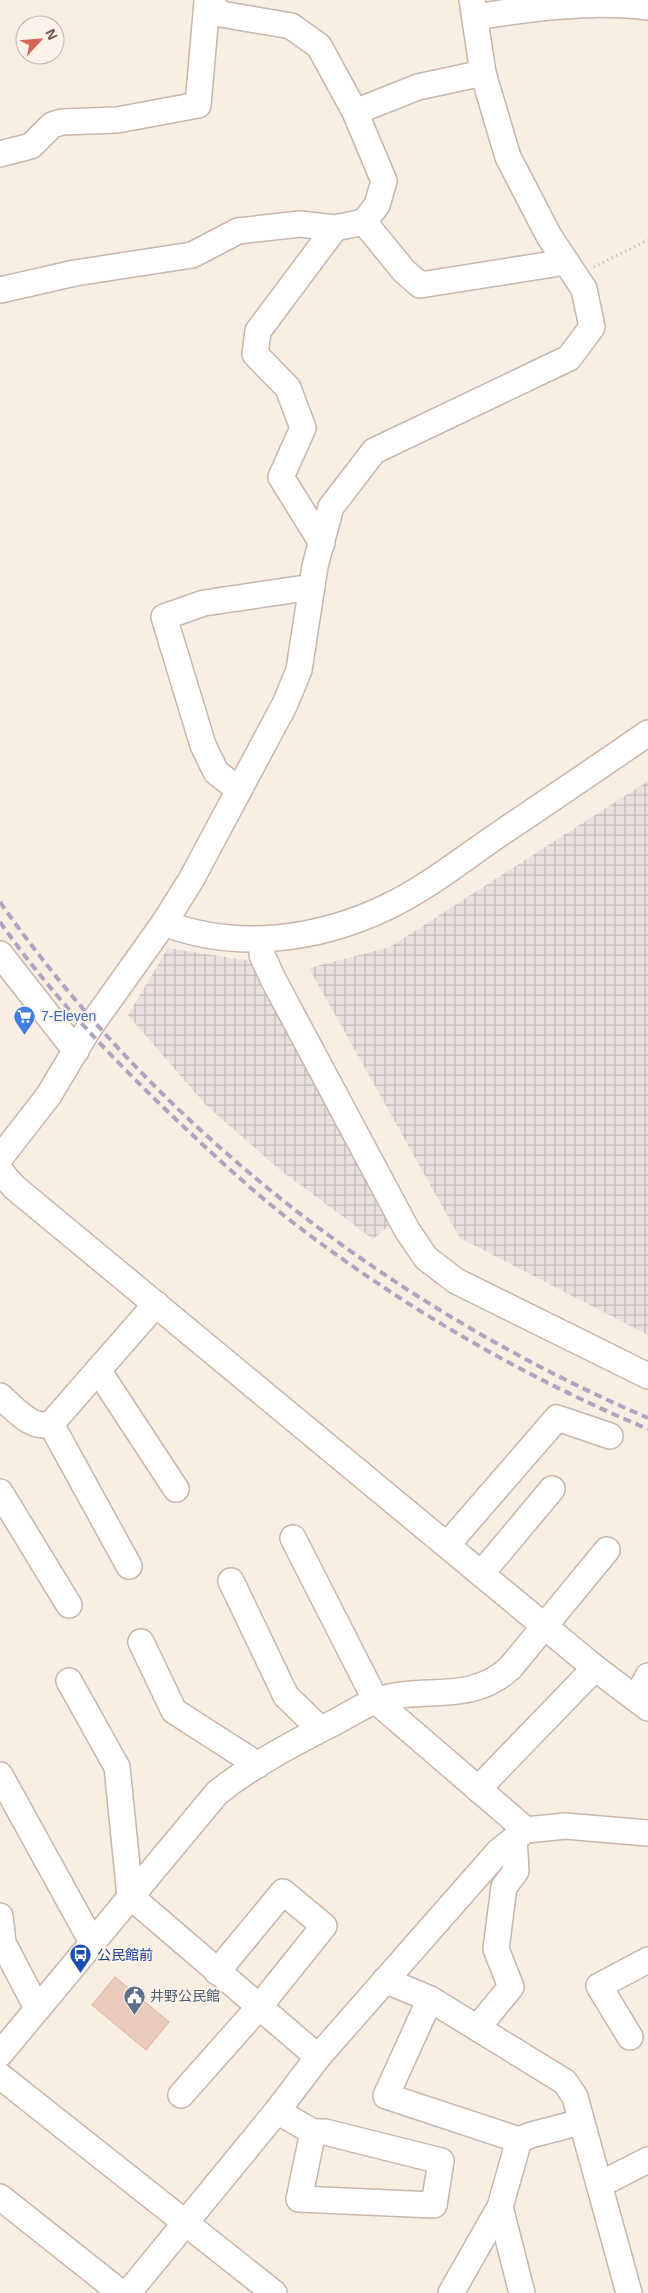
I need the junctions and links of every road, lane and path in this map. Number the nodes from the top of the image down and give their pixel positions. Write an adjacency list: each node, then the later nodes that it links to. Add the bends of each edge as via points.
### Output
1 (207, 1): 5 (street, via 221,14 291,26 319,46); 6 (street, via 198,105 117,120 62,122 52,125 31,146)
2 (648, 7): 3 (street, via 632,2 588,0)
3 (474, 8): 4 (street)
4 (483, 73): 5 (street, via 418,86); 10 (street, via 508,157 549,236)
5 (355, 112): 7 (street, via 384,181 376,205)
6 (0, 154)
7 (364, 222): 8 (street); 10 (street, via 404,271 420,285 497,272)
8 (335, 228): 11 (street, via 300,224 238,232 192,255 75,273); 12 (street, via 258,331 255,354 288,388 303,428 281,477)
9 (648, 240): 10 (path)
10 (571, 269): 12 (street, via 584,289 592,327 569,358 374,451 331,507)
11 (0, 290)
12 (322, 543): 13 (street)
13 (312, 587): 15 (street, via 299,670 285,704); 15 (street, via 204,603 164,618 202,745 216,772)
14 (648, 733): 17 (street, via 388,907 302,935)
15 (239, 790): 16 (street)
16 (164, 923): 17 (street, via 188,933 220,939); 19 (street)
17 (262, 940): 24 (street, via 262,955 273,979 407,1230 426,1258 456,1281)
18 (0, 954): 19 (street)
19 (76, 1051): 20 (street, via 49,1095)
20 (0, 1158)
21 (0, 1171): 22 (street, via 14,1187)
22 (156, 1304): 23 (street); 32 (street)
23 (98, 1370): 26 (street); 28 (street)
24 (648, 1376)
25 (0, 1396): 26 (street, via 34,1424)
26 (50, 1424): 34 (street)
27 (610, 1436): 32 (street, via 557,1418)
28 (176, 1489)
29 (552, 1490): 35 (street)
30 (0, 1492): 37 (street)
31 (293, 1538): 43 (street)
32 (447, 1545): 35 (street)
33 (607, 1550): 38 (street)
34 (129, 1566)
35 (481, 1574): 38 (street)
36 (230, 1581): 44 (street, via 286,1696)
37 (69, 1605)
38 (544, 1626): 40 (street); 43 (street, via 498,1680 463,1691 401,1694)
39 (141, 1642): 45 (street, via 174,1711)
40 (595, 1668): 42 (street); 47 (street)
41 (69, 1681): 50 (street, via 118,1767)
42 (644, 1694)
43 (376, 1701): 44 (street); 47 (street)
44 (320, 1729): 45 (street)
45 (258, 1765): 50 (street, via 217,1793)
46 (0, 1775): 52 (street)
47 (478, 1788): 49 (street)
48 (648, 1833): 49 (street, via 565,1826)
49 (520, 1834): 55 (street, via 499,1851); 59 (street, via 516,1871 504,1887 496,1949 511,1987)
50 (130, 1896): 52 (street); 54 (street)
51 (0, 1916): 57 (street, via 4,1943)
52 (92, 1942): 57 (street)
53 (648, 1960): 60 (street, via 599,1986)
54 (217, 1972): 58 (street); 58 (street, via 283,1892 324,1926)
55 (385, 1980): 56 (street); 62 (street)
56 (430, 1999): 59 (street); 68 (street, via 386,2096)
57 (37, 2008): 61 (street)
58 (259, 2008): 62 (street); 64 (street)
59 (478, 2027): 66 (street, via 565,2082 575,2097)
60 (630, 2037)
61 (0, 2054)
62 (318, 2057): 65 (street)
63 (0, 2076): 73 (street)
64 (181, 2095)
65 (277, 2111): 67 (street); 73 (street)
66 (581, 2122): 68 (street); 70 (street)
67 (313, 2132): 67 (street, via 325,2132 441,2161 434,2205 299,2199)
68 (519, 2140): 72 (street)
69 (648, 2160): 70 (street)
70 (599, 2185): 79 (street)
71 (0, 2197): 74 (street)
72 (500, 2207): 77 (street); 78 (street)
73 (186, 2222): 75 (street); 76 (street)
74 (121, 2293)
75 (128, 2293)
76 (274, 2293)
77 (451, 2293)
78 (522, 2293)
79 (629, 2293)

